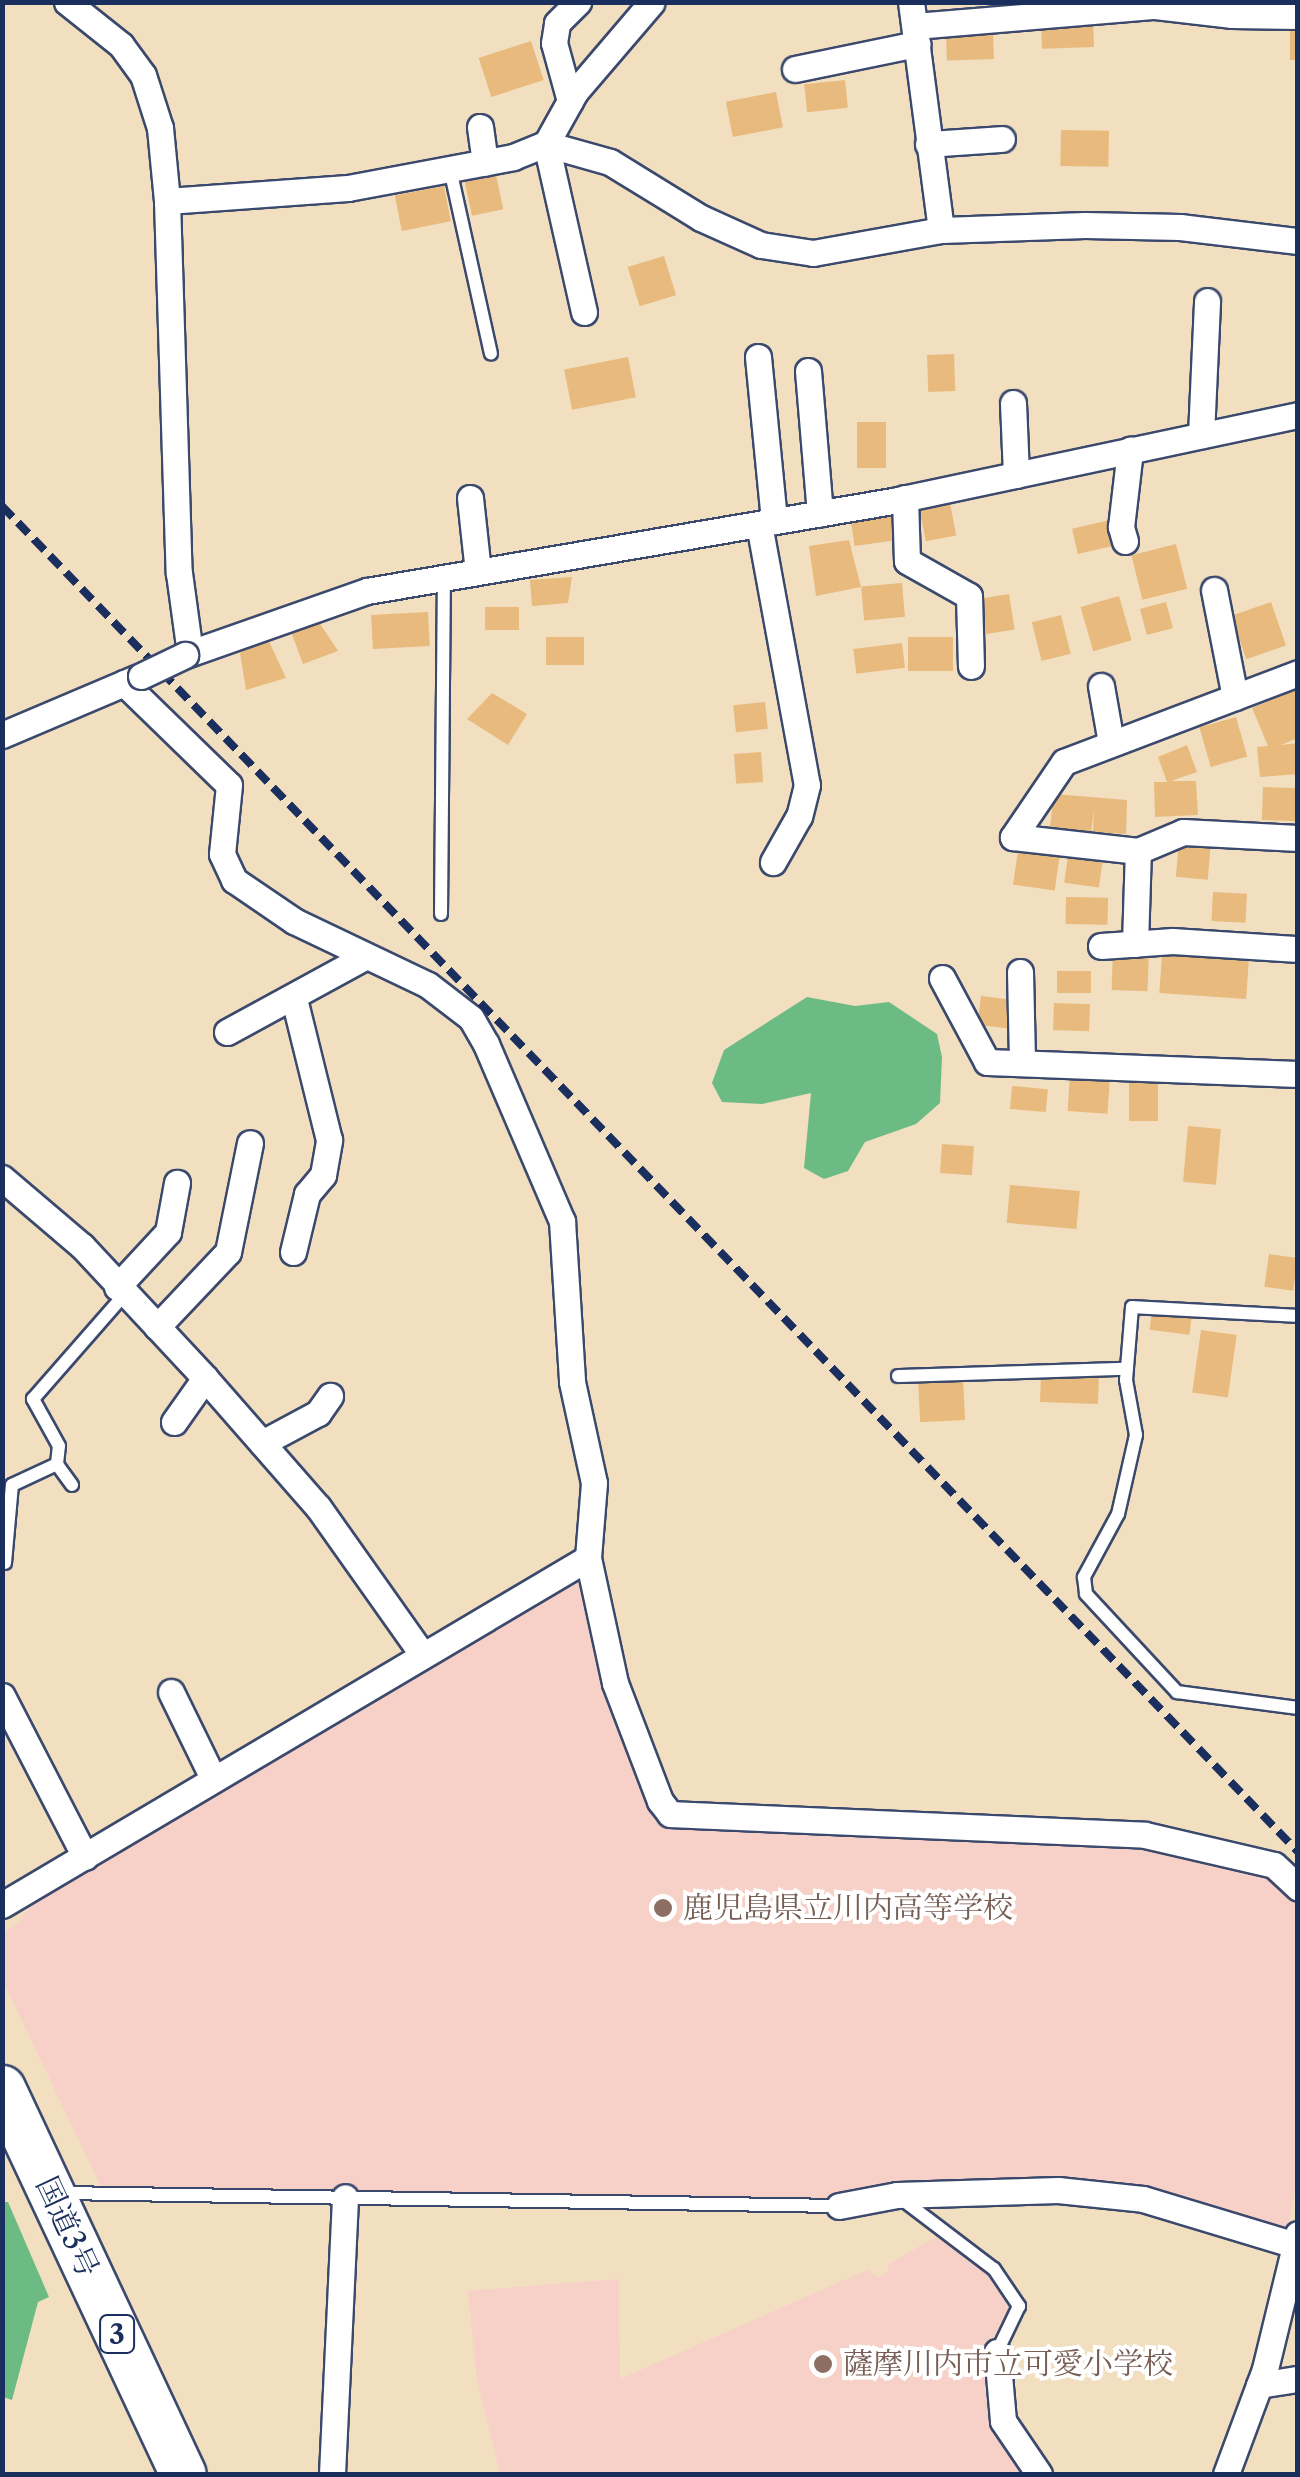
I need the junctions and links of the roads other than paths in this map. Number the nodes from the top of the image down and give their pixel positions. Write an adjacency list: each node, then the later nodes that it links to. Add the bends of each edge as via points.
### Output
1 (68, 2): 14 (street, via 122,45 143,75 160,128)
2 (578, 2): 7 (street, via 557,23 554,44)
3 (641, 8): 7 (street)
4 (1298, 16): 5 (street, via 1155,6)
5 (914, 24): 6 (street); 11 (street)
6 (795, 69)
7 (570, 101): 10 (street)
8 (480, 127): 12 (street)
9 (1002, 139): 11 (street)
10 (546, 144): 12 (street); 15 (street, via 610,162 701,218 761,245 813,253); 18 (street)
11 (928, 144): 15 (street)
12 (486, 163): 13 (street)
13 (450, 169): 14 (street, via 348,188); 19 (lane)
14 (168, 201): 37 (street, via 179,572)
15 (941, 230): 16 (street, via 1180,228)
16 (1298, 241)
17 (1208, 301): 24 (street)
18 (584, 312)
19 (491, 354)
20 (758, 357): 30 (street)
21 (808, 372): 29 (street)
22 (1013, 403): 26 (street)
23 (1298, 415): 24 (street)
24 (1201, 435): 25 (street)
25 (1130, 450): 26 (street); 31 (street)
26 (1016, 474): 28 (street)
27 (470, 498): 32 (street)
28 (906, 498): 29 (street); 35 (street, via 906,561)
29 (820, 513): 30 (street)
30 (766, 522): 32 (street); 47 (street, via 807,786)
31 (1125, 542)
32 (478, 572): 33 (street)
33 (444, 578): 37 (street, via 367,591); 48 (lane)
34 (987, 587): 35 (street)
35 (959, 590): 38 (street, via 969,596)
36 (1214, 590): 42 (street)
37 (188, 654): 40 (street, bridge)
38 (971, 666)
39 (1298, 673): 42 (street)
40 (133, 679): 43 (street); 52 (street, via 229,785 222,854 234,880 294,922)
41 (1101, 686): 44 (street)
42 (1235, 697): 44 (street)
43 (2, 735)
44 (1111, 744): 46 (street, via 1064,762 1013,837)
45 (1298, 838): 46 (street, via 1183,832)
46 (1138, 851): 49 (street)
47 (773, 862)
48 (442, 914)
49 (1135, 944): 50 (street); 51 (street)
50 (1100, 946)
51 (1298, 949)
52 (364, 958): 55 (street); 74 (street, via 428,985 471,1018 554,1194 562,1221 572,1382 594,1483)
53 (1020, 972): 57 (street)
54 (942, 978): 57 (street, via 987,1062)
55 (294, 999): 56 (street); 62 (street, via 329,1140)
56 (226, 1032)
57 (1022, 1061): 58 (street)
58 (1298, 1074)
59 (250, 1143): 65 (street, via 228,1252)
60 (2, 1178): 63 (street, via 82,1246)
61 (177, 1183): 63 (street, via 168,1232)
62 (293, 1252)
63 (120, 1291): 65 (street); 72 (lane, via 34,1399 60,1446)
64 (1298, 1316): 66 (lane, via 1132,1307)
65 (157, 1328): 68 (street)
66 (1127, 1370): 67 (lane); 79 (lane, via 1136,1435 1118,1514 1084,1577 1086,1594 1177,1692)
67 (898, 1376)
68 (206, 1378): 70 (street); 71 (street)
69 (330, 1396): 71 (street, via 318,1413)
70 (174, 1422)
71 (262, 1442): 76 (street, via 318,1506)
72 (56, 1464): 73 (lane); 75 (lane, via 12,1484)
73 (72, 1484)
74 (588, 1558): 76 (street); 82 (street, via 616,1683 670,1814 1144,1835 1274,1866)
75 (4, 1563)
76 (422, 1654): 80 (street)
77 (170, 1692): 80 (street)
78 (2, 1696): 81 (street)
79 (1298, 1708)
80 (213, 1778): 81 (street)
81 (85, 1857): 83 (street)
82 (1298, 1887)
83 (2, 1904)
84 (2, 2088): 85 (highway, 国道3号 / 3)
85 (52, 2193): 87 (lane); 93 (highway, 国道3号 / 3)
86 (897, 2195): 88 (street); 89 (street, via 1058,2190 1143,2199); 90 (lane, via 994,2269 1018,2306)
87 (344, 2197): 88 (lane); 94 (street)
88 (839, 2206)
89 (1296, 2239): 92 (street)
90 (998, 2352): 95 (street, via 1003,2422)
91 (1298, 2379): 92 (street)
92 (1259, 2385): 96 (street)
93 (183, 2474)
94 (332, 2474)
95 (1040, 2474)
96 (1226, 2474)

